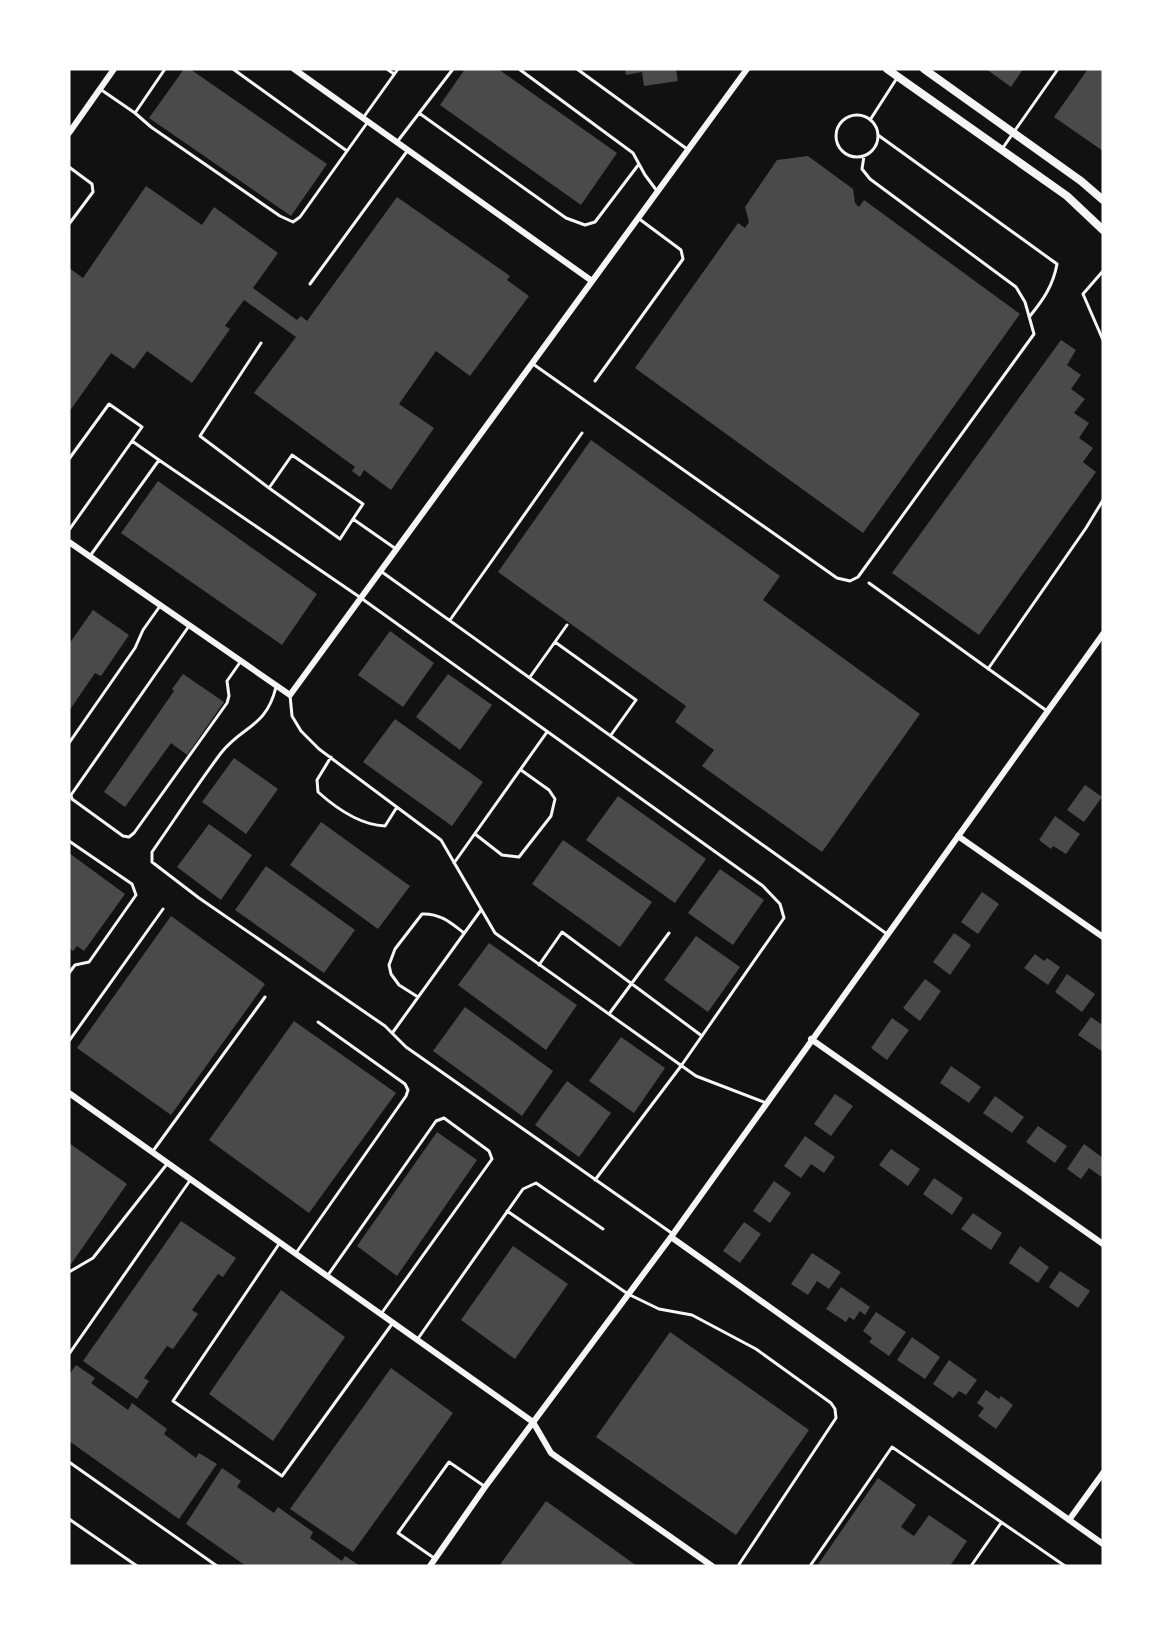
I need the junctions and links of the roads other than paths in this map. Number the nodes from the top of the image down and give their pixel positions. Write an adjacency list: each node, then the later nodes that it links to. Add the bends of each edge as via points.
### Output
1 (114, 69): 16 (street)
2 (165, 69): 17 (lane)
3 (233, 69): 28 (lane)
4 (294, 69): 19 (street)
5 (387, 69): 14 (lane)
6 (398, 69): 14 (lane)
7 (453, 69): 18 (lane)
8 (519, 69): 30 (lane, via 633,153)
9 (577, 69): 26 (lane)
10 (747, 69): 26 (street)
11 (887, 69): 15 (street)
12 (924, 69): 22 (street)
13 (1058, 69): 22 (lane)
14 (394, 74): 19 (lane)
15 (898, 76): 20 (lane); 27 (street)
16 (100, 89): 17 (lane); 21 (street)
17 (135, 112): 28 (lane, via 293,222)
18 (419, 113): 24 (lane); 30 (lane, via 566,218 585,225 595,222)
19 (365, 120): 24 (street); 28 (lane)
20 (870, 120): 23 (lane); 29 (lane, via 857,115 849,117 836,133 843,152)
21 (69, 133)
22 (1013, 133): 27 (lane); 33 (street)
23 (878, 135): 29 (lane, via 874,148); 40 (lane, via 1057,264 1046,296)
24 (397, 142): 25 (street)
25 (408, 150): 38 (street); 39 (lane)
26 (687, 150): 32 (street)
27 (1001, 150): 36 (street, via 1067,196)
28 (347, 151)
29 (864, 156): 40 (lane, via 862,169 870,179 1016,287)
30 (639, 164): 32 (lane)
31 (69, 167): 35 (lane, via 92,184 93,192)
32 (657, 191): 34 (street)
33 (1103, 200)
34 (638, 218): 38 (street); 44 (lane, via 681,250 683,259)
35 (69, 224)
36 (1103, 230)
37 (1103, 271): 41 (lane, via 1083,294)
38 (592, 281): 43 (street)
39 (310, 284)
40 (1029, 317): 43 (lane, via 1034,334 904,516 858,577 850,581 837,578)
41 (1103, 340)
42 (261, 343): 49 (lane, via 200,436)
43 (532, 363): 54 (street)
44 (595, 381)
45 (582, 433): 60 (lane)
46 (132, 441): 47 (lane, via 142,427 109,404); 48 (lane); 52 (lane)
47 (69, 459)
48 (159, 460): 55 (lane); 58 (lane)
49 (269, 488): 51 (lane, via 340,539); 51 (lane, via 292,455 363,504)
50 (1103, 500): 66 (lane)
51 (353, 519): 54 (lane)
52 (69, 530)
53 (69, 542): 55 (street)
54 (396, 549): 56 (street)
55 (90, 556): 59 (street)
56 (380, 571): 58 (street); 60 (lane)
57 (869, 583): 66 (lane)
58 (361, 598): 69 (street); 71 (lane)
59 (160, 606): 62 (street); 73 (lane)
60 (450, 620): 67 (lane)
61 (567, 625): 64 (lane)
62 (189, 626): 65 (street); 65 (lane, via 71,795 72,800 123,836 134,833 227,704 227,681)
63 (1103, 634): 70 (street)
64 (555, 642): 67 (lane); 72 (lane, via 636,699)
65 (241, 662): 68 (street)
66 (987, 669): 70 (lane)
67 (530, 677): 72 (lane)
68 (276, 685): 69 (street); 96 (lane, via 265,715 223,751 152,852 152,862)
69 (290, 695): 74 (lane, via 292,716 301,731)
70 (1047, 711): 78 (street)
71 (548, 732): 75 (lane); 97 (lane, via 763,886 780,904 784,918)
72 (611, 735): 85 (lane)
73 (69, 743)
74 (331, 757): 76 (lane); 76 (lane, via 317,780 318,792 331,804 369,825 385,826)
75 (521, 770): 77 (lane); 77 (lane, via 555,799 551,816 519,857 502,855)
76 (397, 807): 80 (lane, via 441,840)
77 (475, 834): 80 (lane)
78 (958, 836): 85 (street); 86 (street)
79 (69, 841): 88 (lane, via 132,884 136,895 89,962)
80 (454, 863): 82 (lane)
81 (163, 909): 99 (lane)
82 (481, 909): 83 (lane); 89 (lane, via 495,933)
83 (464, 933): 93 (lane); 93 (lane, via 432,913 422,914 396,949 389,965 391,974 399,985)
84 (669, 933): 91 (lane)
85 (887, 934): 98 (street)
86 (1103, 937)
87 (69, 960): 88 (lane)
88 (75, 965): 90 (lane)
89 (539, 965): 91 (lane, via 562,932); 94 (lane)
90 (69, 973)
91 (631, 984): 94 (lane); 97 (lane)
92 (265, 997): 103 (lane)
93 (418, 997): 96 (lane)
94 (609, 1014): 100 (lane)
95 (318, 1022): 112 (lane, via 408,1090)
96 (393, 1032): 106 (lane, via 406,1047)
97 (702, 1036): 100 (lane)
98 (811, 1039): 102 (street); 111 (street)
99 (69, 1041)
100 (681, 1066): 102 (lane, via 696,1076); 106 (lane)
101 (69, 1093): 103 (street)
102 (766, 1103): 109 (street)
103 (153, 1152): 104 (street)
104 (169, 1163): 105 (street); 113 (lane, via 93,1258)
105 (191, 1179): 110 (street); 119 (lane)
106 (595, 1180): 109 (lane)
107 (507, 1211): 108 (lane, via 523,1189 536,1183); 115 (lane); 118 (lane)
108 (603, 1229)
109 (672, 1235): 115 (street); 125 (street)
110 (280, 1242): 112 (street); 117 (lane, via 173,1401 282,1476)
111 (1103, 1244)
112 (296, 1253): 114 (street)
113 (69, 1272)
114 (327, 1276): 116 (street); 116 (lane, via 436,1121 444,1118 489,1151 492,1159)
115 (628, 1294): 120 (street); 133 (lane, via 659,1309 692,1315 756,1349 835,1409 836,1418)
116 (381, 1314): 117 (street)
117 (393, 1322): 118 (street)
118 (417, 1340): 120 (street)
119 (69, 1354)
120 (533, 1422): 123 (street); 132 (street, via 551,1453)
121 (69, 1462): 130 (lane)
122 (1103, 1473): 125 (street)
123 (485, 1488): 128 (street); 128 (lane, via 449,1462 398,1533)
124 (69, 1520): 129 (lane)
125 (1069, 1520): 127 (street)
126 (1001, 1522): 134 (lane, via 892,1447); 135 (lane); 136 (lane)
127 (1103, 1544)
128 (435, 1559): 131 (street)
129 (137, 1566)
130 (217, 1566)
131 (430, 1566)
132 (712, 1566)
133 (738, 1566)
134 (810, 1566)
135 (971, 1566)
136 (1065, 1566)

